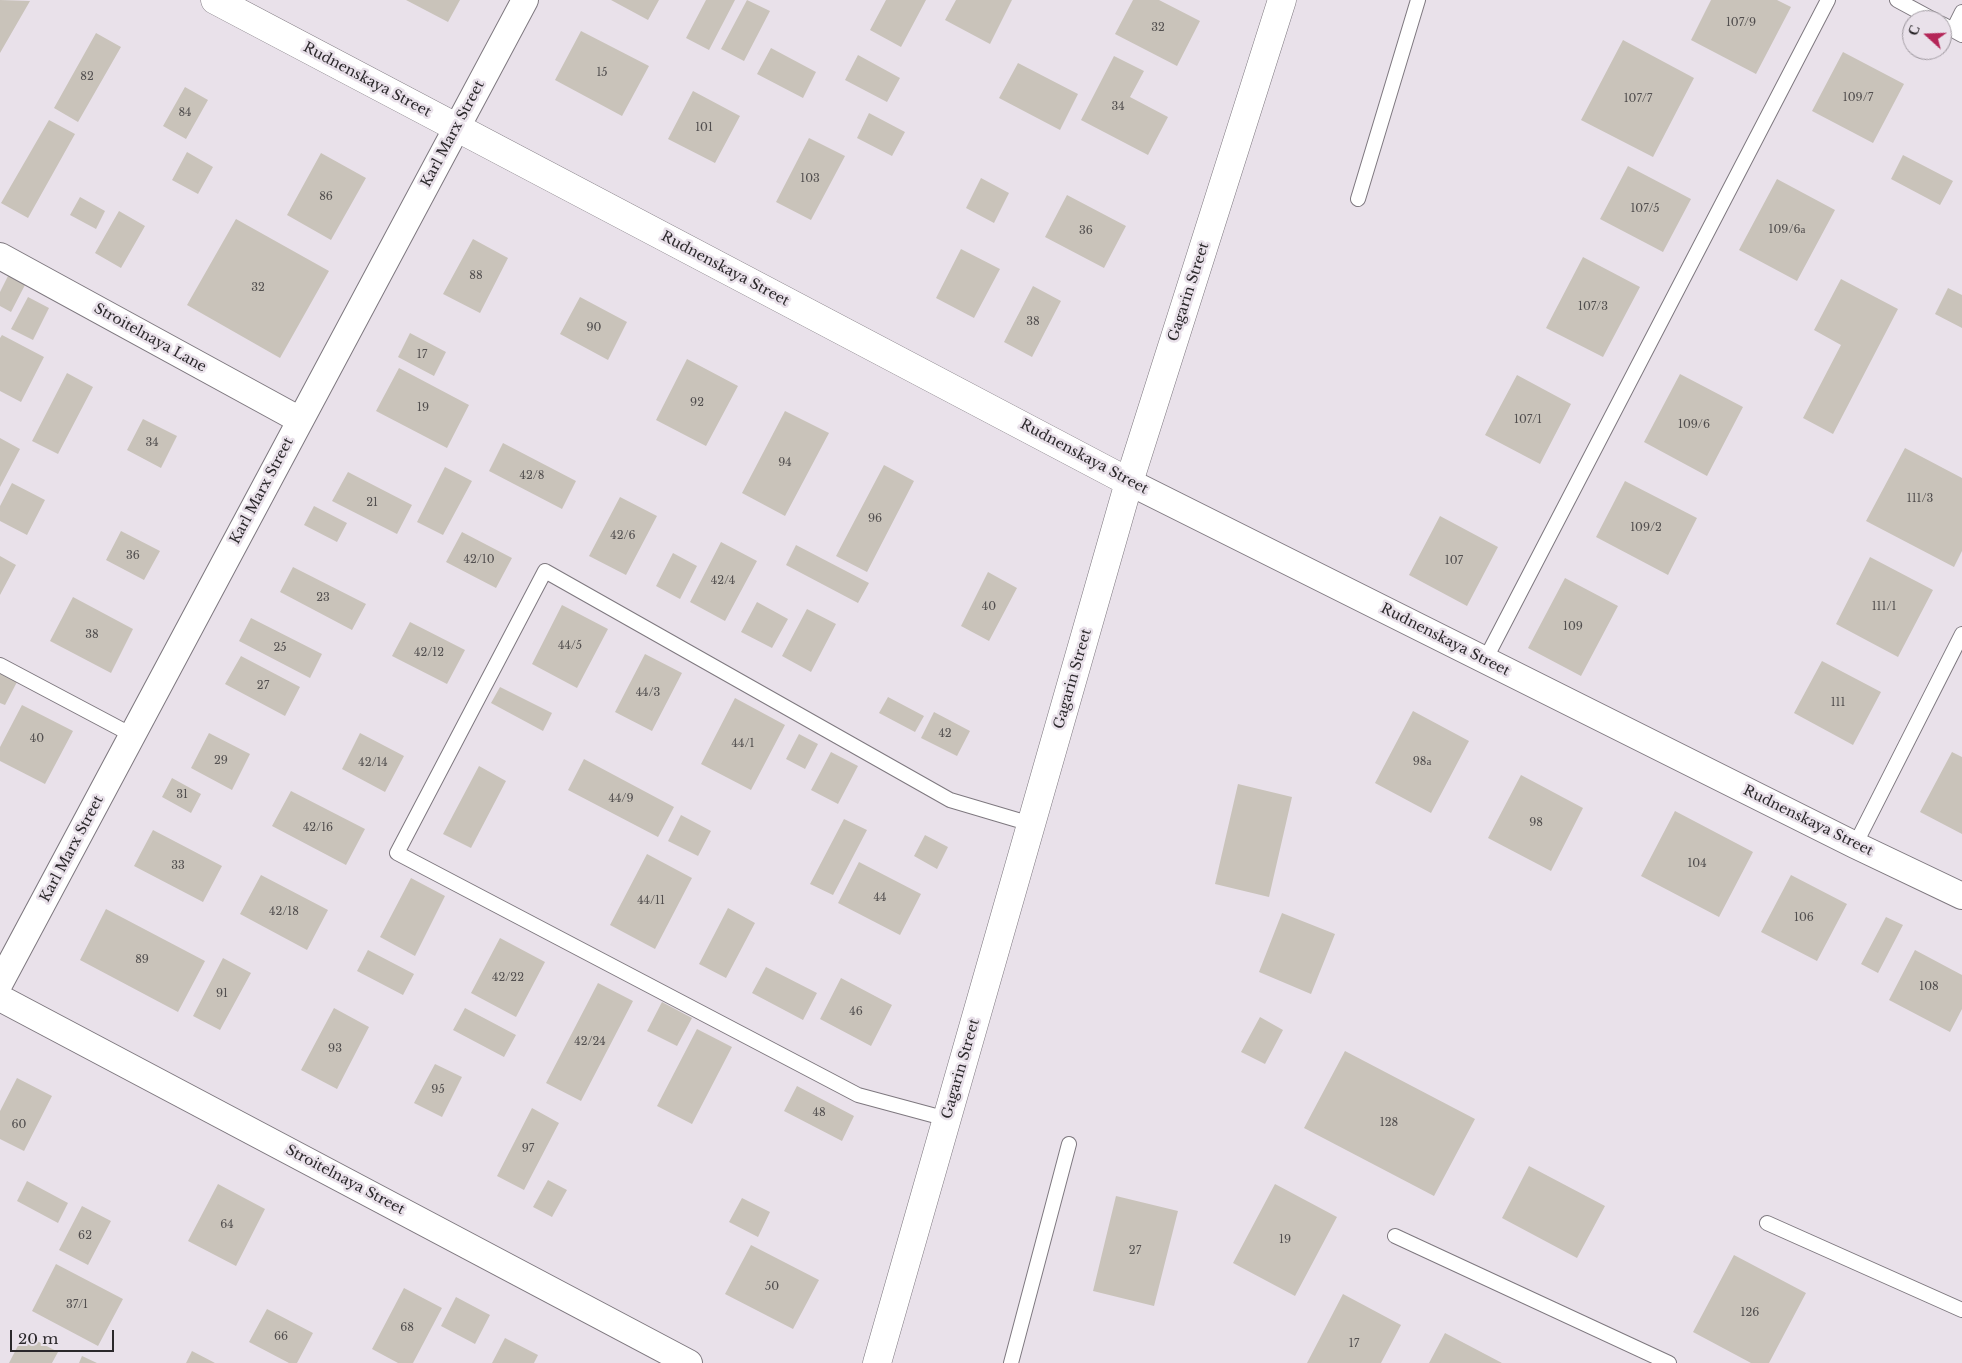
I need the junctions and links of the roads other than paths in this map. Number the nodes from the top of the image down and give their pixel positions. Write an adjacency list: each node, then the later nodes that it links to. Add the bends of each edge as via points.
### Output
1 (215, 0): 10 (street, Rudnenskaya Street)
2 (525, 0): 10 (street, Karl Marx Street)
3 (1282, 0): 14 (street, Gagarin Street)
4 (1418, 0): 11 (lane)
5 (1828, 0): 16 (lane)
6 (1897, 0): 7 (lane)
7 (1916, 10)
8 (1962, 12): 9 (lane)
9 (1952, 30)
10 (457, 127): 13 (street, Karl Marx Street); 14 (street, Rudnenskaya Street)
11 (1358, 199)
12 (0, 256): 13 (street, Stroitelnaya Lane)
13 (300, 420): 18 (street, Karl Marx Street)
14 (1129, 482): 16 (street, Rudnenskaya Street); 19 (street, Gagarin Street)
15 (1962, 634): 20 (lane)
16 (1485, 660): 20 (street, Rudnenskaya Street)
17 (0, 664): 18 (lane)
18 (132, 735): 22 (street, Karl Marx Street)
19 (1031, 824): 24 (street, Gagarin Street); 24 (lane, via 950,800 545,571 397,853 858,1094)
20 (1855, 845): 21 (street, Rudnenskaya Street)
21 (1962, 896)
22 (0, 983)
23 (0, 998): 29 (street, Stroitelnaya Street)
24 (947, 1120): 30 (street, Gagarin Street)
25 (1069, 1144): 31 (lane)
26 (1767, 1223): 28 (lane)
27 (1394, 1236): 32 (lane)
28 (1962, 1310)
29 (689, 1363)
30 (876, 1363)
31 (1011, 1363)
32 (1670, 1363)

